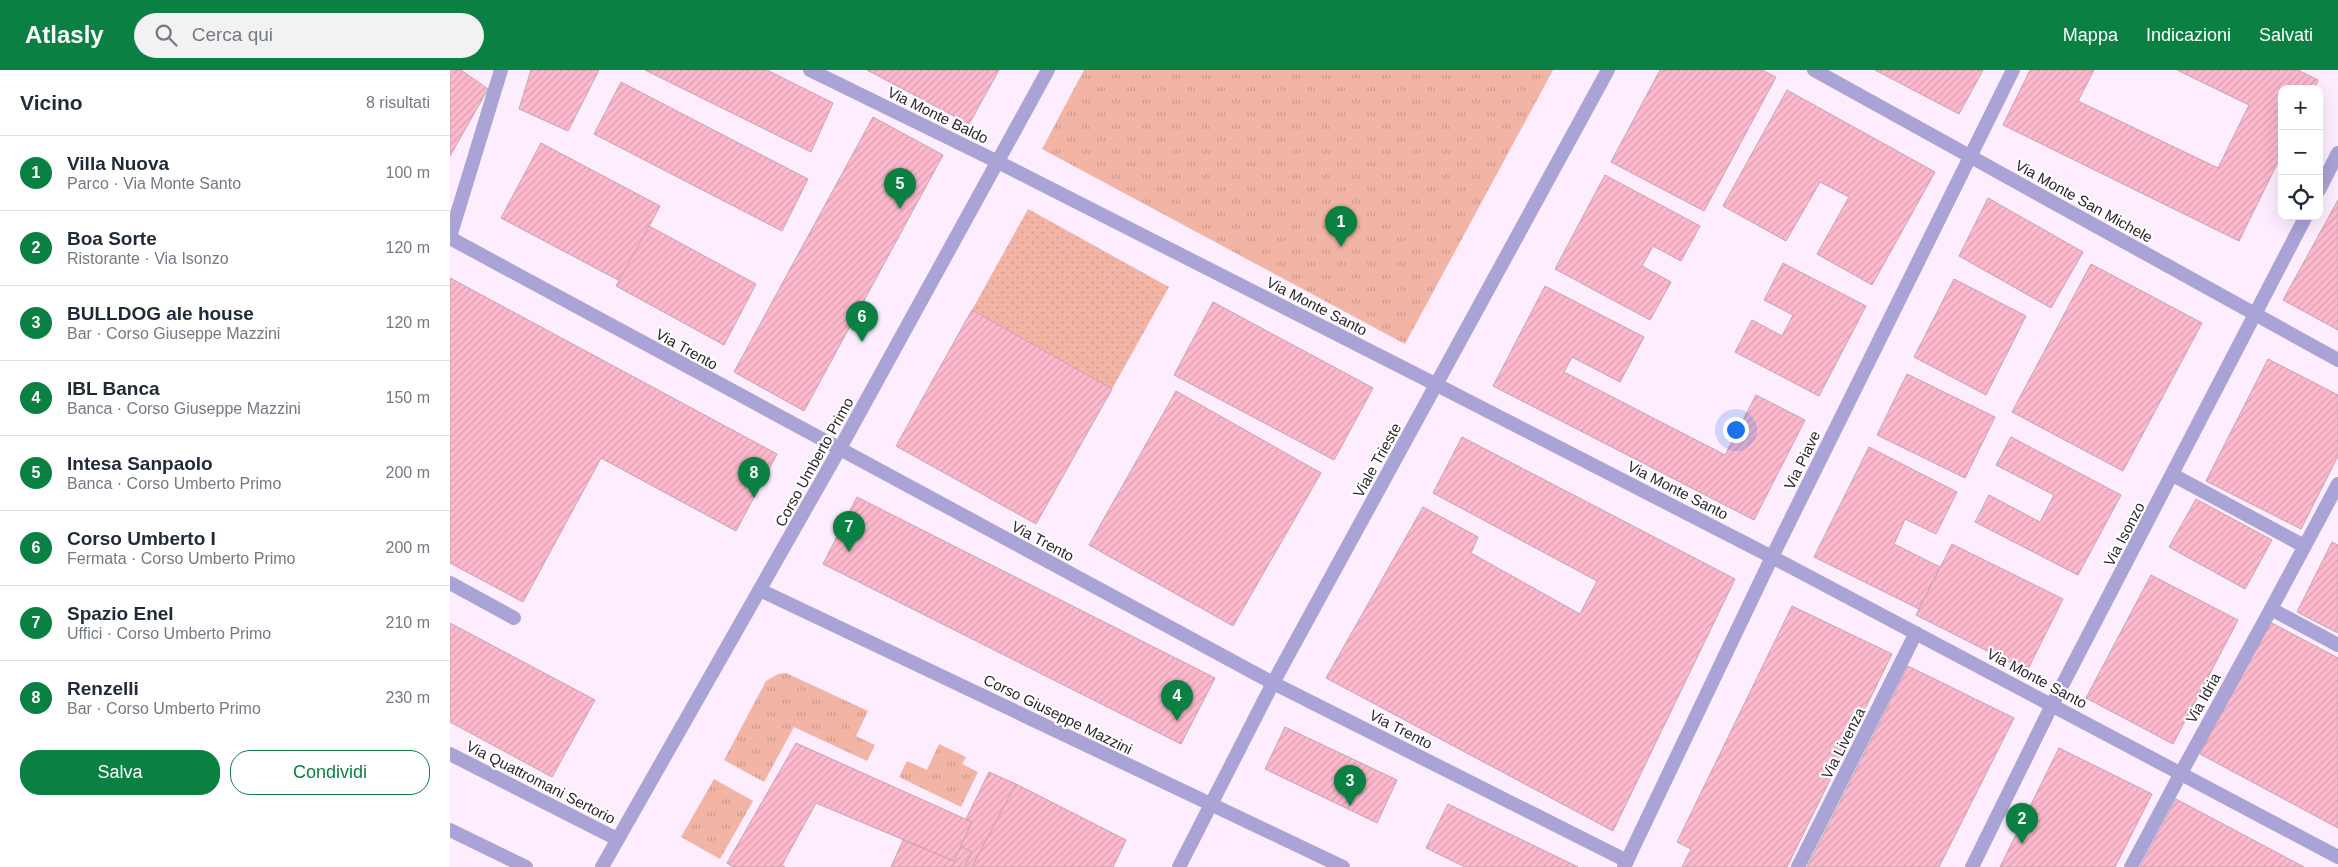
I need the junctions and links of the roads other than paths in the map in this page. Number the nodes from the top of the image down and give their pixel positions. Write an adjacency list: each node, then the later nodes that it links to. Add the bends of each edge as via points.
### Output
1 (500, 70): 12 (street)
2 (810, 70): 9 (street, Via Monte Baldo)
3 (1048, 70): 9 (street, Corso Umberto Primo)
4 (1608, 70): 15 (street, Viale Trieste)
5 (1814, 70): 8 (street, Via Monte San Michele)
6 (2013, 70): 8 (street, Via Piave)
7 (2338, 153): 10 (street)
8 (1971, 158): 13 (street, Via Monte San Michele); 20 (street, Via Piave)
9 (998, 162): 15 (street, Via Monte Santo); 16 (street, Corso Umberto Primo)
10 (2323, 182)
11 (2304, 220): 13 (street, Via Isonzo)
12 (450, 237): 16 (street, Via Trento)
13 (2256, 314): 14 (street, Via Monte San Michele); 17 (street, Via Isonzo)
14 (2338, 360)
15 (1437, 385): 20 (street, Via Monte Santo); 27 (street, Viale Trieste)
16 (839, 450): 22 (street, Corso Umberto Primo); 27 (street, Via Trento)
17 (2172, 475): 19 (street); 28 (street, Via Isonzo)
18 (2338, 484): 19 (street, Via Idria)
19 (2304, 546): 23 (street, Via Idria)
20 (1772, 557): 25 (street, Via Monte Santo); 35 (street, Via Piave)
21 (450, 583): 24 (street)
22 (760, 590): 31 (street, Corso Giuseppe Mazzini); 33 (street, Corso Umberto Primo)
23 (2271, 609): 26 (street); 30 (street, Via Idria)
24 (514, 618)
25 (1916, 633): 28 (street, Via Monte Santo); 40 (street, Via Livenza)
26 (2338, 645)
27 (1273, 683): 31 (street, Viale Trieste); 35 (street, Via Trento)
28 (2052, 705): 30 (street, Via Monte Santo); 41 (street, Via Isonzo)
29 (450, 754): 33 (street, Via Quattromani Sertorio)
30 (2181, 773): 34 (street, Via Monte Santo); 42 (street, Via Idria)
31 (1211, 806): 38 (street, Viale Trieste); 39 (street, Corso Giuseppe Mazzini)
32 (450, 830): 36 (street)
33 (617, 839): 37 (street, Corso Umberto Primo)
34 (2338, 857)
35 (1626, 864)
36 (526, 867)
37 (602, 867)
38 (1179, 867)
39 (1343, 867)
40 (1798, 867)
41 (1972, 867)
42 (2131, 867)

